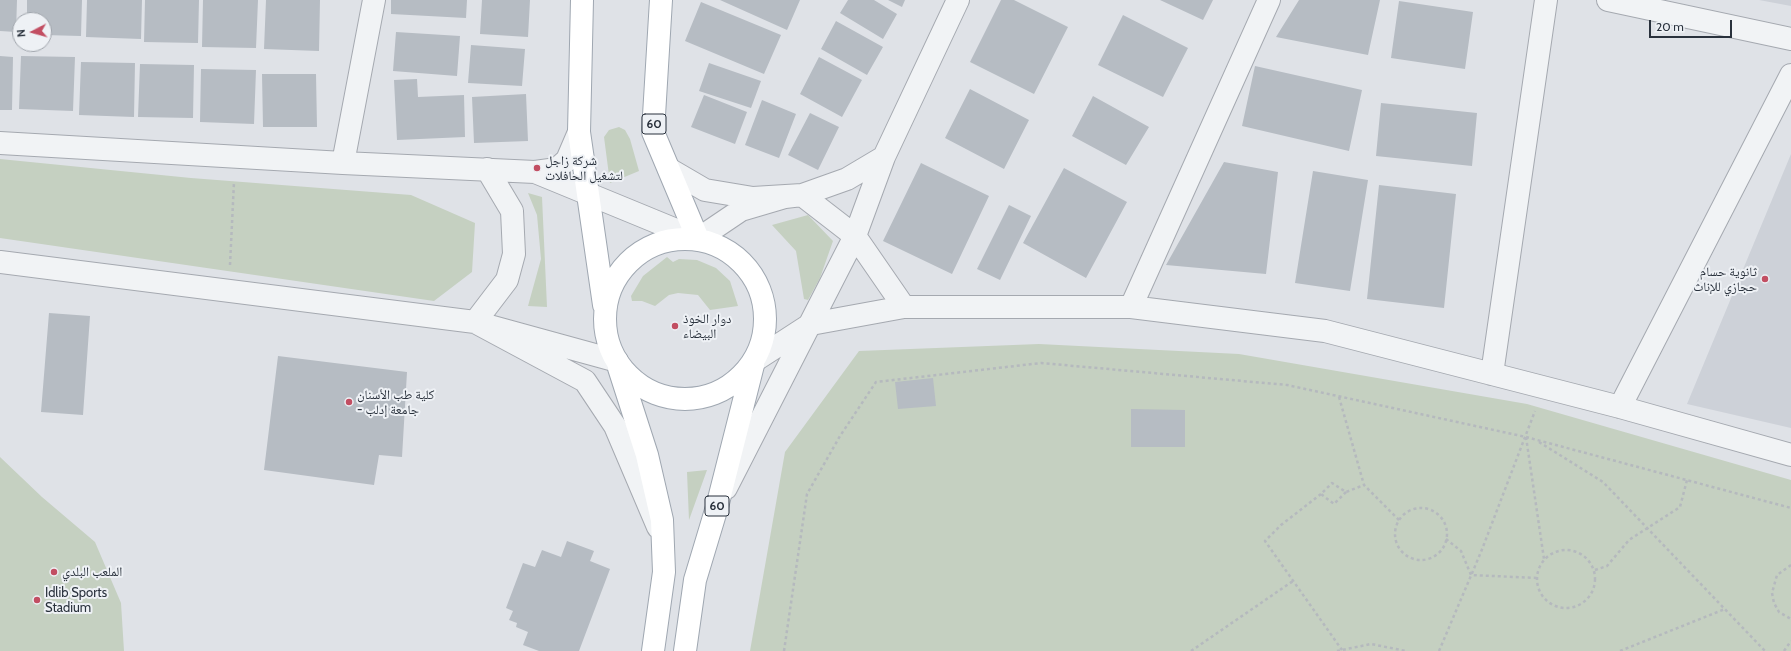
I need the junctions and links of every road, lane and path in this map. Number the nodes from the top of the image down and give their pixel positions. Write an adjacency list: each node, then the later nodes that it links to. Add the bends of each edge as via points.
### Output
1 (374, 0): 13 (street)
2 (582, 0): 10 (main road)
3 (661, 0): 15 (main road, 60, via 653,132)
4 (958, 0): 12 (street)
5 (1270, 0): 25 (street)
6 (1546, 0): 31 (street)
7 (1608, 0): 8 (street)
8 (1791, 39)
9 (1791, 76): 34 (street)
10 (579, 132): 16 (street, via 567,160 557,169); 18 (main road)
11 (0, 143): 13 (street)
12 (884, 157): 19 (street, via 847,179); 20 (street)
13 (343, 163): 14 (street)
14 (487, 169): 16 (street); 27 (street, via 512,212 514,254 507,280)
15 (669, 169): 19 (street, via 705,190 753,198); 21 (main road, 60)
16 (535, 172): 18 (street)
17 (234, 180): 23 (path)
18 (588, 193): 21 (street); 26 (main road)
19 (802, 194): 20 (street); 21 (street, via 741,210)
20 (855, 236): 24 (street); 28 (street)
21 (698, 239): 26 (main road, via 680,238 647,247 633,257 621,269 613,284 607,299); 30 (main road, via 714,243 736,256 751,272 759,286 764,301 765,333)
22 (0, 262): 27 (street)
23 (230, 268)
24 (904, 307): 25 (street); 28 (street)
25 (1131, 307): 31 (street, via 1325,331)
26 (605, 315): 29 (main road, via 606,331)
27 (474, 322): 29 (street); 46 (street, via 584,381 615,426)
28 (811, 324): 30 (street); 42 (street)
29 (617, 361): 30 (main road, via 627,374 644,387 671,398 688,400 721,391 735,382); 46 (main road, via 647,455 662,520)
30 (754, 361): 42 (main road, 60)
31 (1492, 374): 32 (street)
32 (1543, 388): 34 (street); 35 (path)
33 (1339, 397): 35 (path); 39 (path); 60 (path, via 1287,385 1041,363 876,382 840,436 807,494)
34 (1620, 407): 37 (street)
35 (1526, 437): 36 (path); 48 (path); 51 (path)
36 (1536, 440): 38 (path); 45 (path, via 1603,482)
37 (1791, 455)
38 (1687, 480): 43 (path); 45 (path, via 1680,507)
39 (1364, 485): 40 (path); 44 (path)
40 (1346, 492): 41 (path, via 1332,483); 41 (path, via 1334,504)
41 (1321, 494): 53 (path, via 1265,541)
42 (717, 507): 59 (main road, 60, via 695,580)
43 (1791, 508)
44 (1399, 520): 47 (path, via 1410,510 1428,509 1441,518 1445,526); 47 (path, via 1394,534 1396,543 1405,556 1413,560 1422,561 1438,554 1444,548)
45 (1648, 529): 50 (path, via 1629,540 1607,566); 54 (path)
46 (663, 538): 58 (main road, via 664,572)
47 (1446, 539): 51 (path, via 1461,551)
48 (1544, 559): 50 (path, via 1558,550 1568,549 1583,554); 52 (path)
49 (1791, 565): 55 (path, via 1777,575 1772,593 1779,612)
50 (1595, 570): 52 (path, via 1596,584 1592,594 1577,607 1558,607 1548,603 1538,588)
51 (1471, 575): 52 (path); 64 (path)
52 (1536, 578)
53 (1293, 581): 57 (path); 61 (path)
54 (1725, 609): 65 (path); 66 (path)
55 (1791, 619)
56 (1791, 641): 67 (path)
57 (1342, 650): 62 (path); 63 (path, via 1371,644)
58 (653, 651)
59 (685, 651)
60 (784, 651)
61 (1191, 651)
62 (1337, 651)
63 (1406, 651)
64 (1439, 651)
65 (1620, 651)
66 (1765, 651)
67 (1784, 651)

